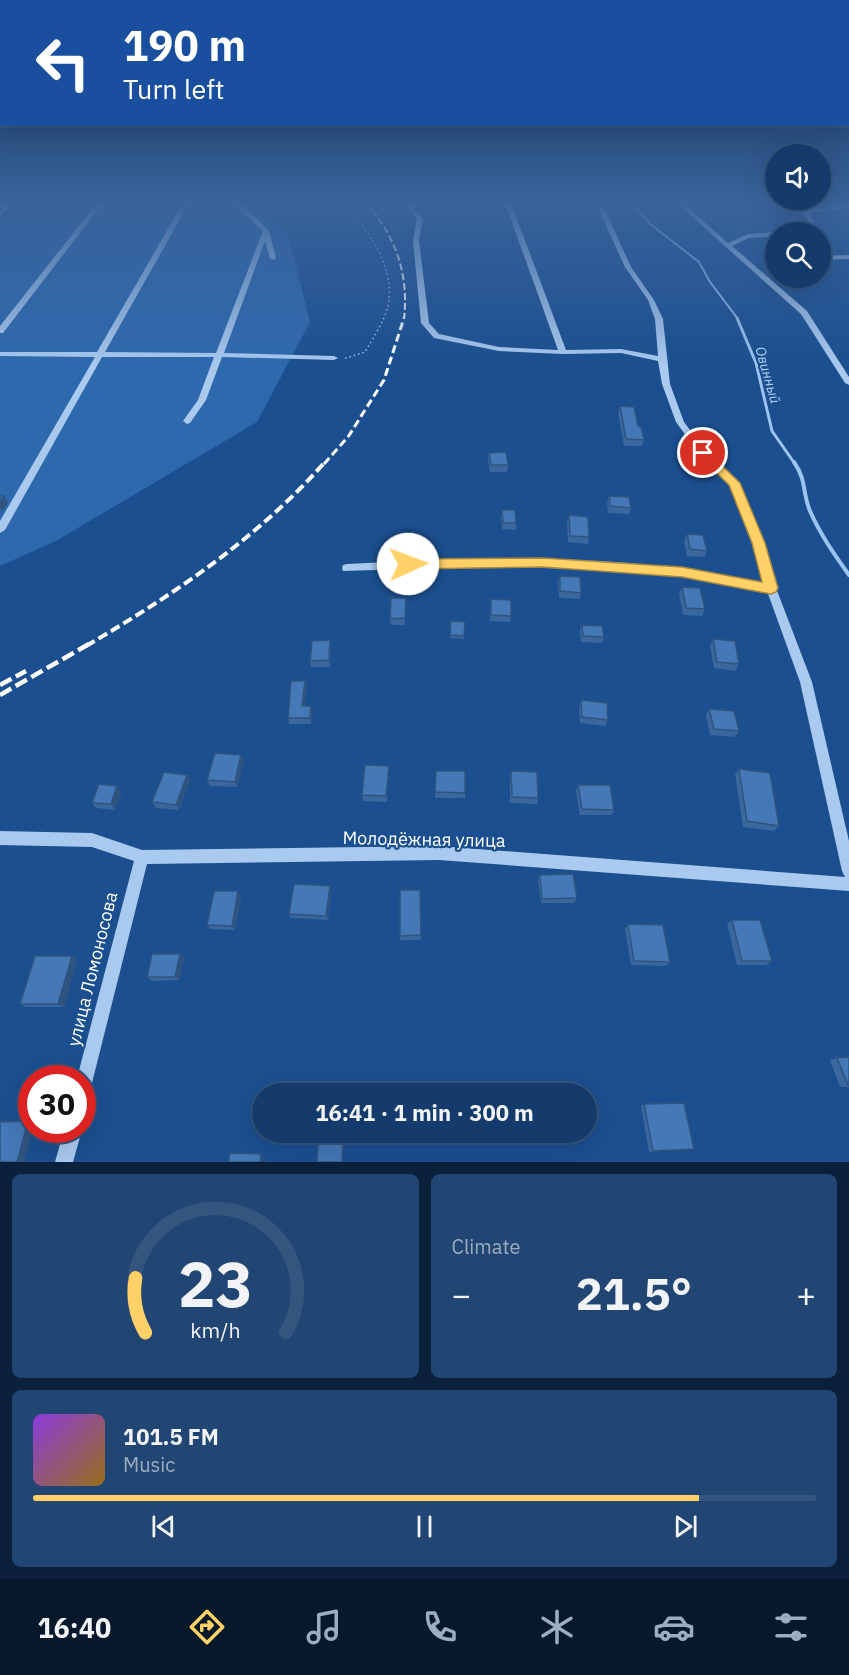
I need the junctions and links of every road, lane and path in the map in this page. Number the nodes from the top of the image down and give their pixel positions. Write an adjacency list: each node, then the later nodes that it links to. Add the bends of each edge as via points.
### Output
1 (58, 257): 9 (street)
2 (155, 257): 12 (street)
3 (256, 257): 13 (street)
4 (381, 257): 14 (path, via 390,285 388,306 365,352 348,359)
5 (418, 257): 10 (street, via 427,328 437,336 486,347)
6 (528, 257): 10 (street)
7 (624, 257): 15 (street, via 659,319)
8 (742, 257): 16 (street, via 804,313)
9 (0, 331)
10 (563, 352): 15 (street, via 621,351)
11 (0, 354): 12 (street)
12 (99, 355): 13 (street); 18 (street)
13 (220, 355): 14 (street); 17 (street, via 202,400)
14 (334, 358)
15 (662, 359): 20 (street, via 666,384 680,422 703,453 734,483 744,503)
16 (849, 383)
17 (187, 421)
18 (0, 530)
19 (347, 568): 20 (street, via 543,562 682,572)
20 (771, 588): 23 (street, via 806,682)
21 (0, 838): 22 (street, Молодёжная улица, via 92,840)
22 (142, 857): 24 (street, Молодёжная улица, via 439,854); 25 (street, улица Ломоносова)
23 (849, 871)
24 (849, 884)
25 (89, 1065)
26 (69, 1143): 27 (street)
27 (64, 1162)

